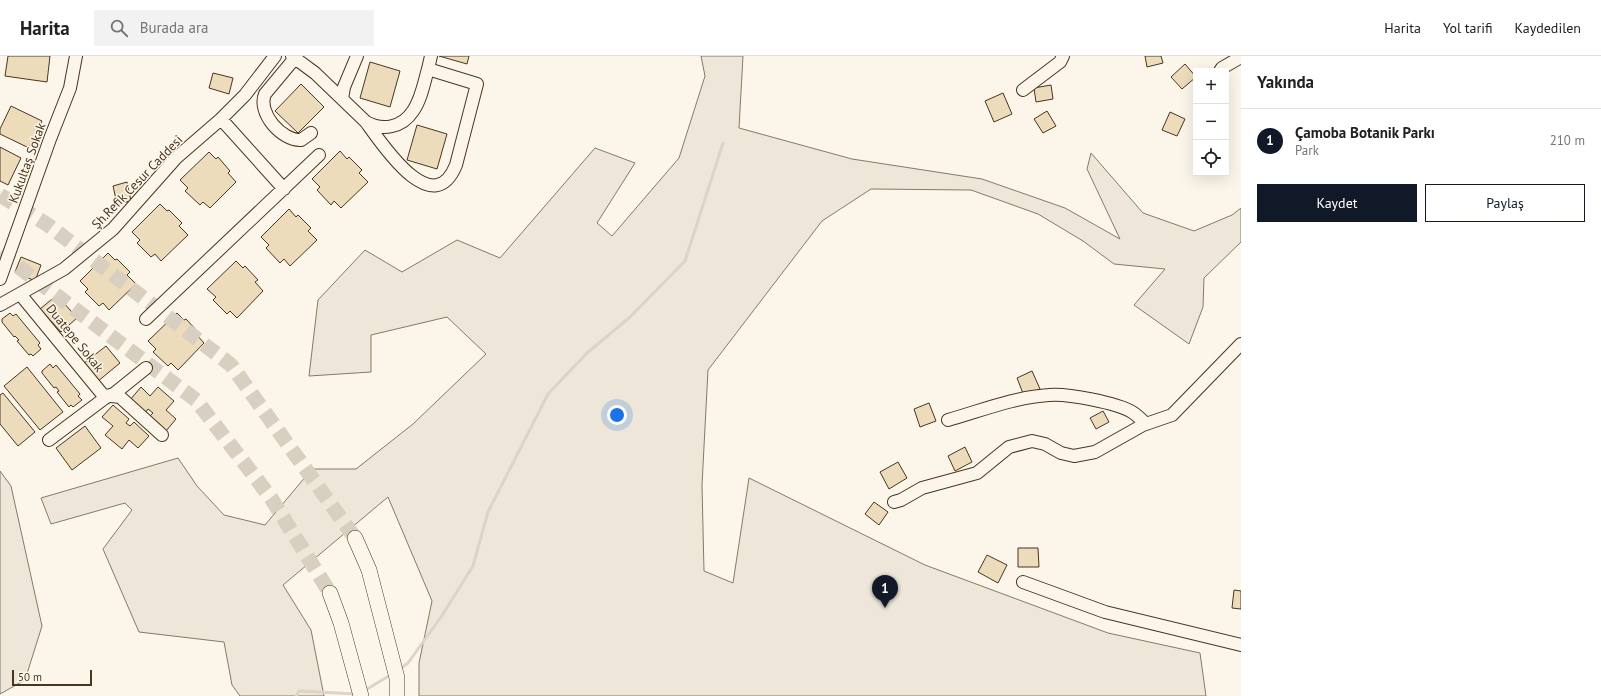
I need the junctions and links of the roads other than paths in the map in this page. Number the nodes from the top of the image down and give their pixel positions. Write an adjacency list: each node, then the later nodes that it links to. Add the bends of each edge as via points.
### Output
1 (76, 56): 17 (street, Kukultaş Sokak, via 70,88)
2 (275, 56): 12 (street, Şh.Refik Cesur Caddesi)
3 (357, 56): 11 (street, via 344,87)
4 (431, 56): 9 (street)
5 (1063, 56): 10 (street, via 1060,62)
6 (293, 57): 11 (street, via 315,73); 14 (street, via 264,94 263,107 267,116 289,138 301,140)
7 (1241, 57): 8 (street)
8 (1224, 68)
9 (428, 69): 13 (street, via 416,106 405,119 396,126 385,127 373,126); 13 (street, via 477,84 456,165 447,181 428,184 405,172)
10 (1023, 90)
11 (342, 99): 13 (street)
12 (221, 119): 16 (street); 18 (street, Şh.Refik Cesur Caddesi, via 176,158 113,229 64,269)
13 (366, 122)
14 (311, 133)
15 (319, 155): 16 (street)
16 (284, 189): 20 (street)
17 (0, 279)
18 (20, 294): 19 (street, Şh.Refik Cesur Caddesi); 23 (street, Duatepe Sokak, via 103,395)
19 (0, 305)
20 (146, 319)
21 (1241, 344): 25 (street, via 1172,415)
22 (146, 368): 23 (street)
23 (110, 395): 26 (street, Duatepe Sokak, via 120,397); 27 (street)
24 (948, 420): 25 (street, via 1049,394 1104,402 1131,411)
25 (1146, 424): 28 (street, via 1095,452 1074,456 1032,441 1009,447 977,473 922,488)
26 (162, 435)
27 (49, 440)
28 (894, 502)
29 (355, 538): 34 (main road, via 369,570 397,678)
30 (1023, 582): 32 (street, via 1105,612)
31 (330, 593): 33 (main road)
32 (1241, 645)
33 (361, 696)
34 (398, 696)

